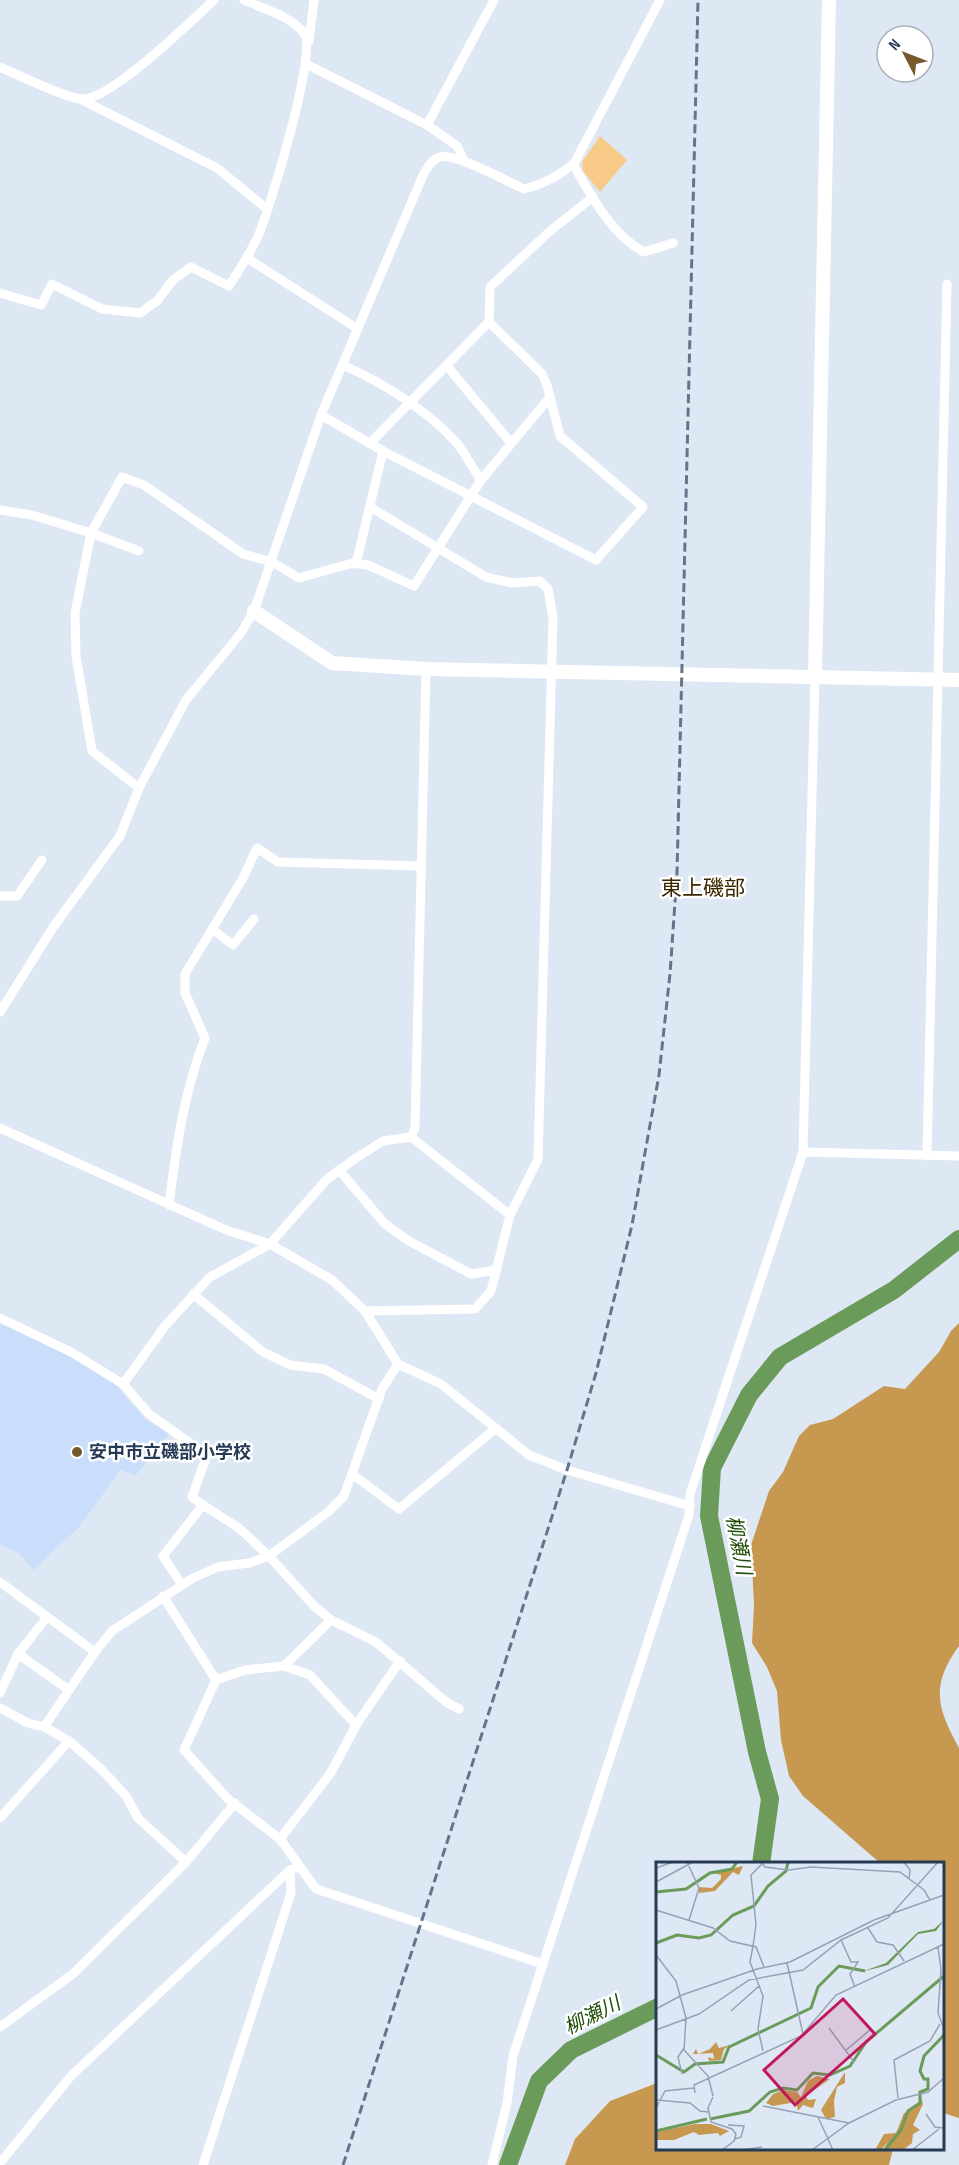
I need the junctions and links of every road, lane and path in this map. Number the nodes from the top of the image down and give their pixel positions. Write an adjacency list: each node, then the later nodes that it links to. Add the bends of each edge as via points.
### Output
1 (214, 0): 10 (street, via 133,71 95,98)
2 (244, 0): 7 (street, via 291,21 304,33)
3 (314, 0): 7 (street)
4 (494, 0): 11 (street)
5 (660, 0): 13 (street)
6 (829, 0): 42 (street)
7 (308, 46): 8 (street)
8 (306, 64): 11 (street); 15 (street)
9 (0, 67): 10 (street)
10 (80, 99): 15 (street, via 217,168)
11 (427, 125): 12 (street, via 457,146)
12 (465, 162): 13 (street, via 524,189 542,184); 21 (street, via 442,156 431,162)
13 (573, 164): 14 (street)
14 (594, 197): 16 (street, via 631,245 644,252); 20 (street, via 550,231 490,287)
15 (267, 209): 17 (street)
16 (673, 243)
17 (247, 258): 19 (street, via 229,286 191,267 140,313 102,309 52,284 41,304); 21 (street)
18 (947, 284): 43 (street)
19 (0, 293)
20 (489, 322): 23 (street); 24 (street, via 542,374)
21 (358, 329): 22 (street)
22 (343, 365): 25 (street, via 381,382); 26 (street)
23 (447, 366): 25 (street); 28 (street)
24 (550, 397): 28 (street); 31 (street, via 560,436 643,507 596,560)
25 (411, 402): 27 (street); 30 (street, via 456,442)
26 (321, 415): 27 (street); 37 (street)
27 (371, 442): 29 (street)
28 (511, 443): 30 (street)
29 (383, 451): 31 (street); 32 (street)
30 (481, 480): 31 (street)
31 (469, 496): 35 (street)
32 (370, 507): 35 (street); 38 (street)
33 (0, 510): 34 (street, via 32,515)
34 (90, 533): 36 (street); 37 (street, via 122,477 144,485 243,554); 45 (street, via 75,613 76,656 87,728 92,751)
35 (438, 547): 38 (street, via 414,586 368,565); 41 (street, via 486,577 513,583 540,581 548,589 553,618)
36 (139, 551)
37 (272, 562): 38 (street, via 299,579); 39 (street)
38 (356, 564)
39 (254, 611): 40 (street, via 332,663); 45 (street, via 241,633 186,700)
40 (426, 669): 41 (street); 47 (street)
41 (551, 672): 42 (street); 59 (street, via 538,1159)
42 (815, 676): 43 (street); 54 (street)
43 (938, 680): 44 (street); 55 (street)
44 (959, 680)
45 (139, 789): 51 (street, via 120,836 54,926)
46 (42, 860): 48 (street, via 17,896)
47 (421, 866): 50 (street, via 278,862 257,848); 53 (street, via 415,1128)
48 (0, 896)
49 (254, 919): 50 (street, via 233,945)
50 (212, 929): 58 (street, via 185,974 185,993 205,1038 179,1129)
51 (0, 1012)
52 (0, 1128): 58 (street)
53 (411, 1137): 57 (street, via 383,1141); 59 (street)
54 (803, 1152): 55 (street); 71 (street, via 690,1494)
55 (927, 1156): 56 (street)
56 (959, 1156)
57 (339, 1170): 60 (street); 61 (street, via 385,1224 409,1241 471,1274)
58 (169, 1204): 60 (street, via 226,1230)
59 (510, 1215): 61 (street)
60 (270, 1244): 62 (street, via 210,1278); 63 (street, via 332,1280)
61 (497, 1270): 63 (street, via 491,1291 475,1308)
62 (193, 1294): 66 (street); 67 (street, via 263,1352 290,1365 324,1369)
63 (365, 1311): 65 (street)
64 (0, 1318): 66 (street, via 71,1352)
65 (398, 1364): 67 (street); 68 (street, via 441,1384)
66 (123, 1384): 70 (street, via 149,1414 204,1453 205,1461 192,1497)
67 (379, 1400): 69 (street)
68 (496, 1428): 69 (street, via 399,1509); 71 (street, via 529,1455 562,1469)
69 (352, 1474): 72 (street, via 344,1496 328,1512)
70 (203, 1505): 72 (street, via 239,1528); 74 (street, via 163,1556)
71 (690, 1506): 96 (street)
72 (269, 1556): 74 (street, via 218,1567); 77 (street)
73 (0, 1582): 76 (street)
74 (182, 1585): 75 (street)
75 (164, 1596): 78 (street, via 112,1631); 82 (street)
76 (47, 1617): 78 (street); 79 (street)
77 (331, 1620): 80 (street, via 376,1642); 81 (street)
78 (95, 1652): 83 (street)
79 (18, 1654): 83 (street); 84 (street)
80 (400, 1661): 86 (street); 87 (street)
81 (284, 1666): 82 (street, via 245,1670); 87 (street, via 310,1675)
82 (216, 1680): 90 (street, via 184,1750)
83 (69, 1690): 88 (street)
84 (0, 1693)
85 (0, 1708): 88 (street, via 28,1723)
86 (459, 1709)
87 (356, 1725): 92 (street, via 330,1774)
88 (44, 1726): 89 (street)
89 (69, 1741): 91 (street); 93 (street, via 126,1796 138,1818)
90 (235, 1803): 92 (street); 93 (street)
91 (0, 1818)
92 (280, 1839): 94 (street)
93 (186, 1862): 97 (street, via 74,1973)
94 (300, 1867): 95 (street); 96 (street, via 316,1889)
95 (290, 1870): 98 (street, via 71,2076); 99 (street, via 291,1893)
96 (543, 1964): 100 (street, via 513,2056)
97 (0, 2027)
98 (0, 2163)
99 (202, 2165)
100 (492, 2165)

